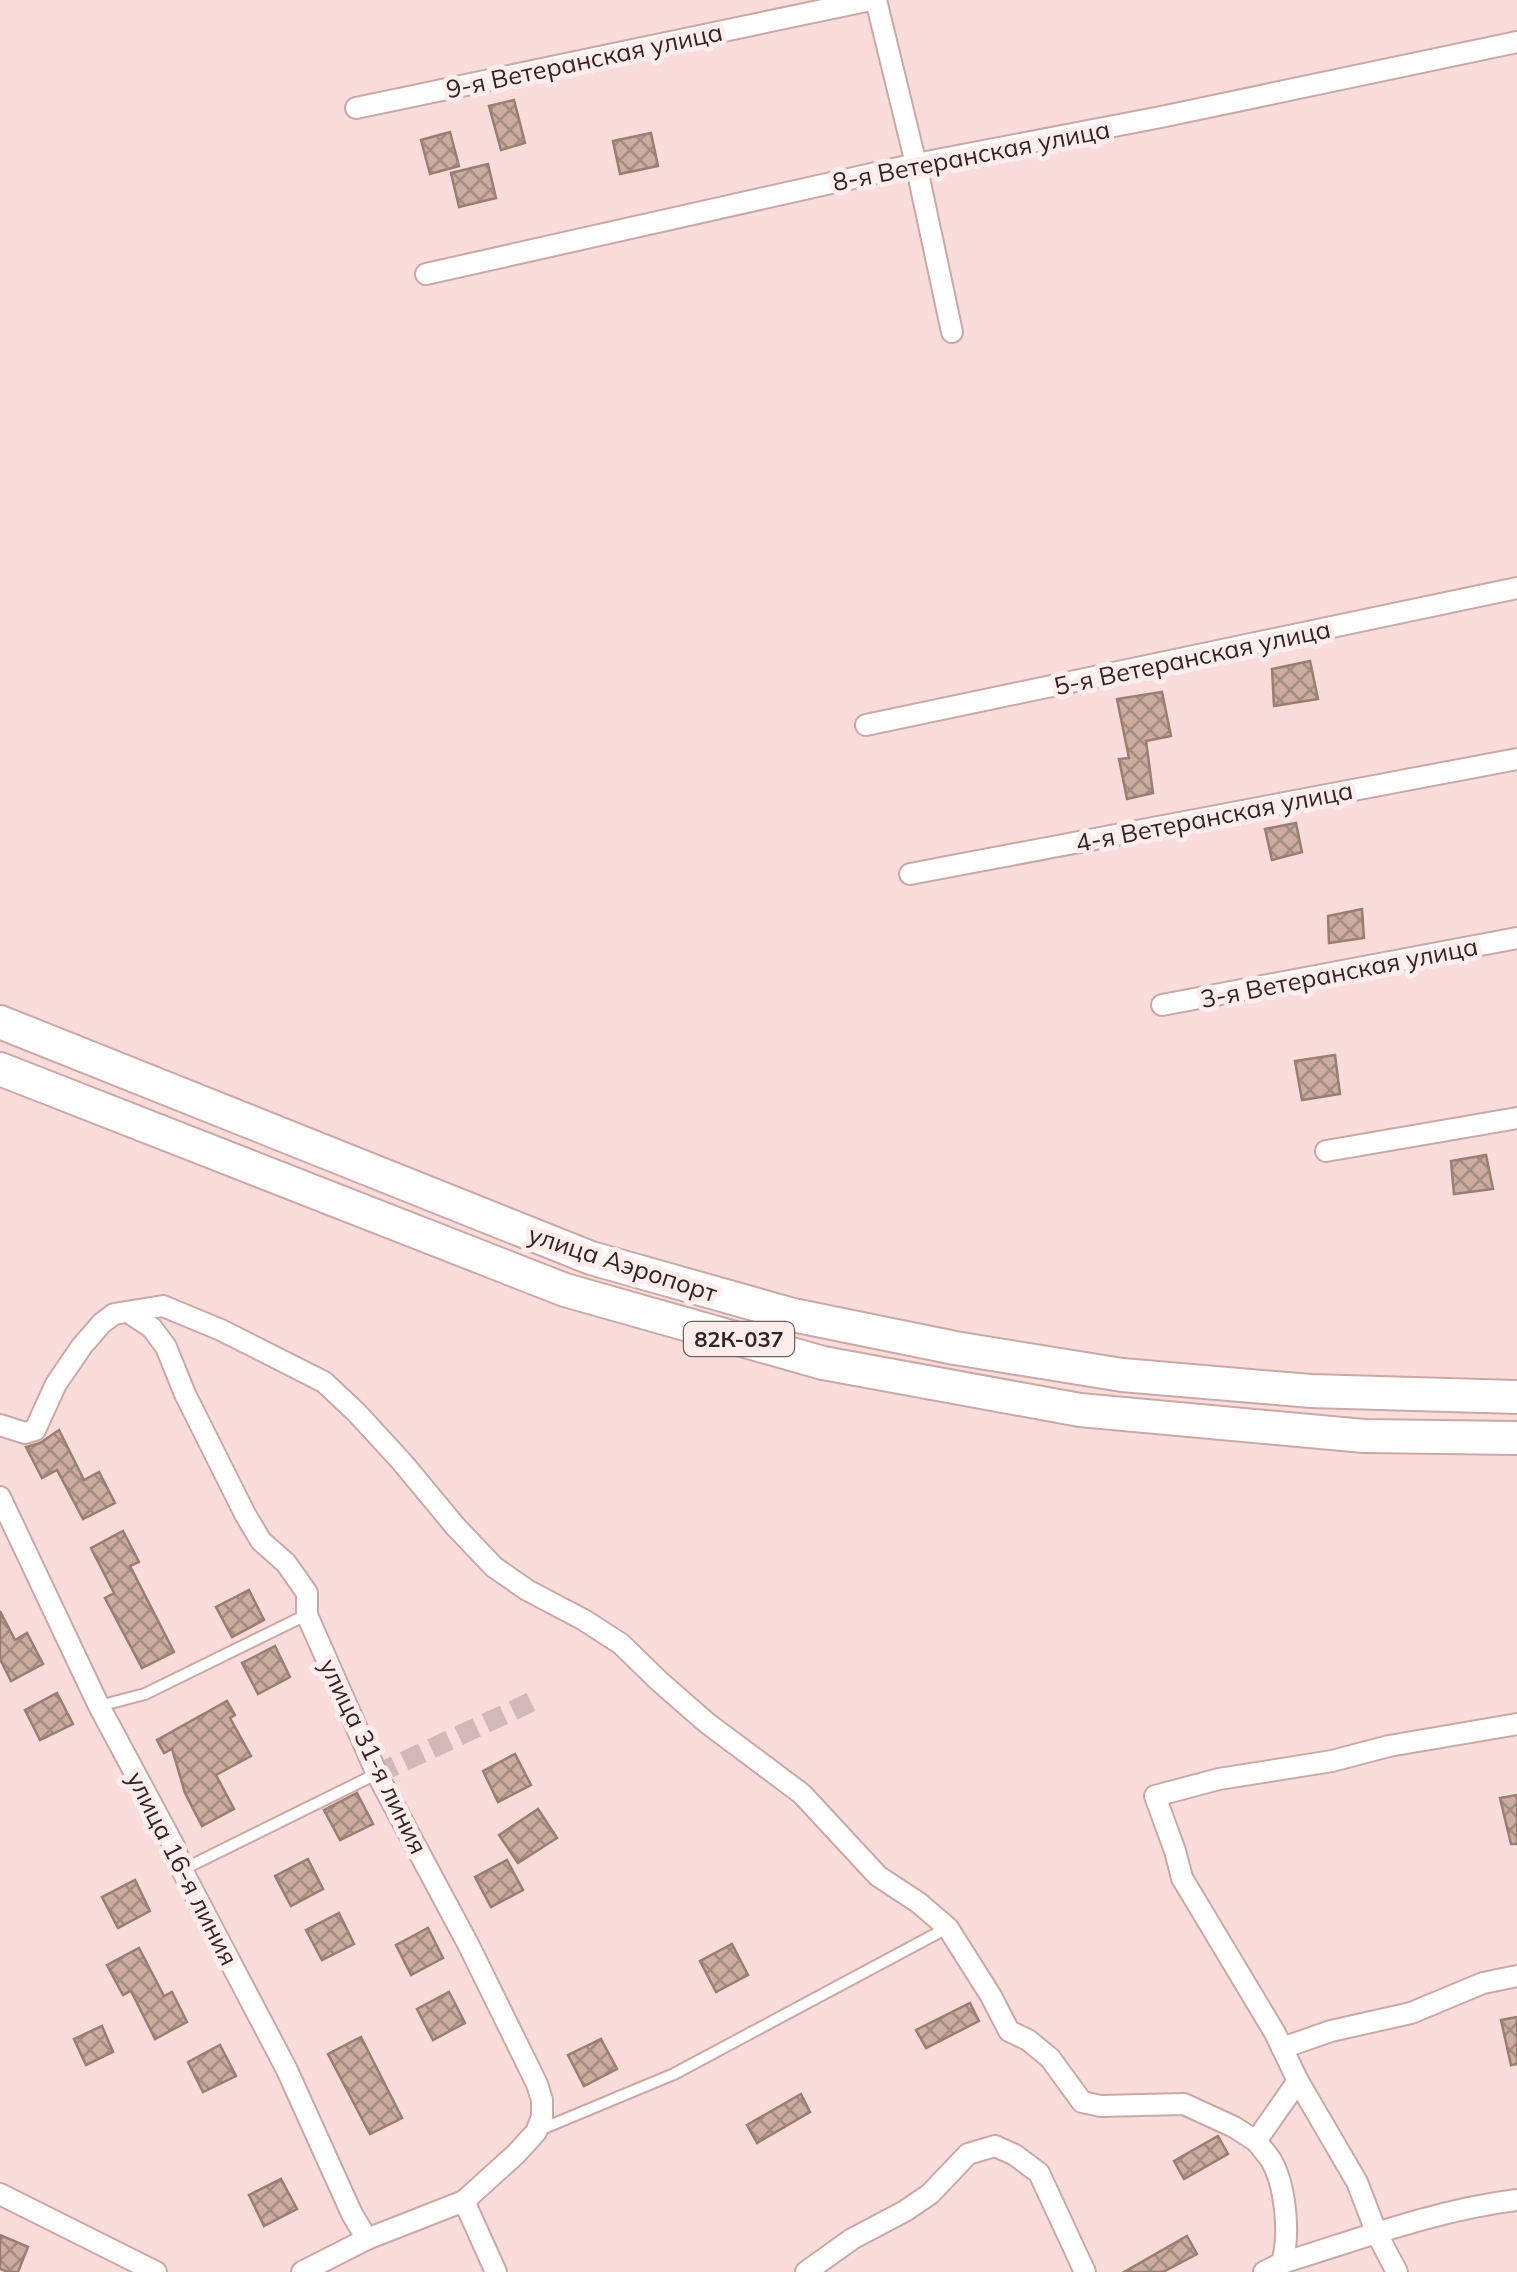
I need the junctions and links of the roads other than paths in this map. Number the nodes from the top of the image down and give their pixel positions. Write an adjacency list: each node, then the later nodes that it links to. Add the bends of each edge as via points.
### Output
1 (874, 0): 3 (street, 9-я Ветеранская улица); 4 (street)
2 (1517, 42): 4 (street, 8-я Ветеранская улица)
3 (356, 108)
4 (916, 164): 5 (street, 8-я Ветеранская улица); 6 (street)
5 (426, 274)
6 (952, 332)
7 (1517, 588): 8 (street, 5-я Ветеранская улица)
8 (866, 725)
9 (1517, 759): 10 (street, 4-я Ветеранская улица)
10 (910, 874)
11 (1517, 938): 12 (street, 3-я Ветеранская улица)
12 (1162, 1005)
13 (0, 1022): 18 (main road, улица Аэропорт, via 590,1258 793,1315 1122,1374 1311,1391)
14 (0, 1068): 20 (main road, улица Аэропорт / 82К-037, via 565,1290 824,1363 1080,1410 1364,1436)
15 (1517, 1118): 16 (street)
16 (1326, 1151)
17 (128, 1312): 19 (street, via 114,1314 82,1346 35,1430 25,1434); 22 (street, улица 31-я линия, via 166,1347 245,1514 307,1592); 27 (street, via 163,1306 324,1382 494,1566 621,1644 707,1723 802,1794 878,1876)
18 (1517, 1397)
19 (0, 1425)
20 (1517, 1438)
21 (0, 1497): 23 (street, улица 16-я линия)
22 (307, 1615): 23 (lane, via 145,1694); 25 (street, улица 31-я линия)
23 (99, 1706): 26 (street, улица 16-я линия)
24 (1517, 1724): 29 (street, via 1155,1796 1182,1878)
25 (377, 1774): 26 (lane); 31 (street, улица 31-я линия, via 537,2084 542,2117)
26 (182, 1870): 37 (street, улица 16-я линия)
27 (948, 1928): 31 (lane, via 674,2074); 32 (street, via 1008,2031 1050,2058 1082,2102 1184,2104)
28 (1517, 1976): 29 (street)
29 (1282, 2048): 30 (street)
30 (1298, 2081): 32 (street); 36 (street, via 1357,2182)
31 (536, 2132): 35 (street)
32 (1256, 2141): 38 (street, via 1278,2177 1286,2222 1286,2250)
33 (0, 2194): 39 (street)
34 (1517, 2200): 36 (street)
35 (464, 2201): 37 (street); 41 (street)
36 (1377, 2234): 38 (street); 44 (street)
37 (368, 2239): 40 (street)
38 (1274, 2268)
39 (156, 2272)
40 (302, 2272)
41 (496, 2272)
42 (806, 2272): 43 (street, via 930,2194 968,2154 995,2146 1039,2173)
43 (1085, 2272)
44 (1397, 2272)

